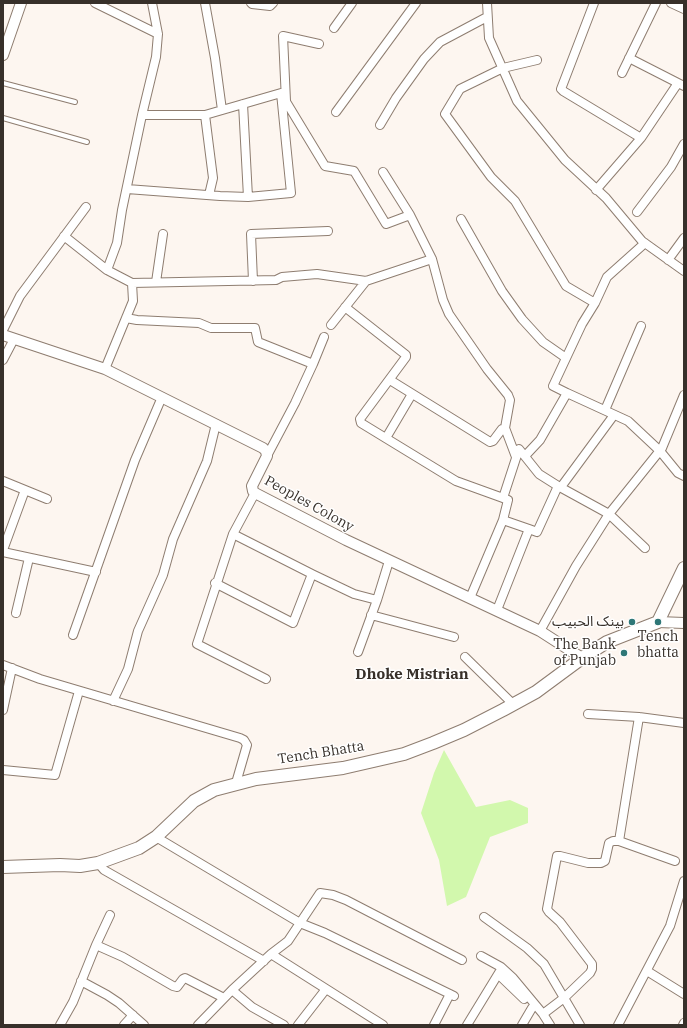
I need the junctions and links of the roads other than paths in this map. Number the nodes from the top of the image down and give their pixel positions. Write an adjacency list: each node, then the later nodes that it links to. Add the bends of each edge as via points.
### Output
1 (21, 3): 18 (street)
2 (95, 3): 16 (street)
3 (152, 3): 16 (street)
4 (205, 3): 29 (street)
5 (252, 3): 6 (street, via 270,6)
6 (273, 3)
7 (352, 3): 15 (street)
8 (416, 3): 30 (street)
9 (487, 3): 14 (street)
10 (594, 3): 35 (street, via 561,89)
11 (656, 3): 19 (street)
12 (671, 3): 13 (street)
13 (684, 9)
14 (487, 17): 21 (street, via 489,38); 34 (street, via 440,42 419,66)
15 (334, 28)
16 (158, 34): 32 (street, via 156,57)
17 (319, 44): 27 (street, via 283,36)
18 (3, 55)
19 (629, 58): 22 (street); 24 (street)
20 (537, 60): 21 (street)
21 (503, 68): 40 (street, via 517,101 565,160); 60 (street, via 460,89 445,114 491,177 515,201 566,286)
22 (622, 73)
23 (3, 83): 26 (lane)
24 (681, 84): 35 (street)
25 (281, 93): 27 (street); 28 (street); 42 (street, via 291,193)
26 (75, 102)
27 (286, 102): 45 (street, via 325,166 354,171 386,224)
28 (243, 104): 29 (street); 42 (street)
29 (222, 110): 31 (street)
30 (336, 112)
31 (205, 114): 32 (street); 41 (street, via 213,178)
32 (142, 115): 39 (street)
33 (3, 118): 36 (lane)
34 (380, 125)
35 (641, 138): 40 (street)
36 (87, 142)
37 (684, 144): 44 (street, via 671,167)
38 (383, 172): 45 (street)
39 (127, 188): 41 (street); 54 (street, via 117,243)
40 (596, 190): 51 (street)
41 (209, 195): 42 (street)
42 (248, 197)
43 (86, 207): 49 (street)
44 (637, 212)
45 (410, 216): 52 (street)
46 (460, 219): 69 (street, via 502,291 522,319 543,342)
47 (328, 231): 56 (street, via 251,234)
48 (163, 234): 58 (street)
49 (64, 236): 54 (street); 65 (street, via 20,296)
50 (684, 238): 53 (street)
51 (645, 243): 53 (street); 60 (street, via 607,277)
52 (432, 259): 57 (street); 81 (street, via 449,314 508,395 510,400)
53 (668, 260): 55 (street)
54 (107, 270): 59 (street)
55 (684, 271)
56 (253, 281): 57 (street, via 317,274); 58 (street)
57 (366, 281): 61 (street)
58 (156, 282): 59 (street)
59 (132, 283): 62 (street, via 133,300)
60 (595, 303): 69 (street)
61 (345, 307): 63 (street); 73 (street, via 406,355)
62 (126, 318): 71 (street, via 199,323 211,328 254,328 258,342); 72 (street)
63 (331, 325)
64 (641, 326): 78 (street)
65 (3, 330)
66 (3, 335): 68 (street, Peoples Colony)
67 (324, 337): 71 (street)
68 (14, 339): 70 (street); 72 (street, Peoples Colony)
69 (566, 358): 74 (street, via 553,386)
70 (3, 360)
71 (313, 364): 84 (street)
72 (105, 369): 77 (street, Peoples Colony)
73 (390, 380): 75 (street); 82 (street, via 360,421)
74 (567, 393): 78 (street); 85 (street, via 540,440)
75 (412, 394): 81 (street, via 490,442 493,442); 82 (street)
76 (684, 395): 83 (street)
77 (162, 396): 80 (street, Peoples Colony); 102 (street, via 135,460)
78 (605, 410): 79 (street)
79 (614, 415): 83 (street, via 628,421); 88 (street)
80 (216, 424): 84 (street, Peoples Colony, via 263,448); 122 (street, via 207,461 174,539 163,575 138,631 128,669)
81 (505, 428): 85 (street)
82 (386, 438): 91 (street, via 456,481)
83 (660, 451): 86 (street, via 678,473); 93 (street)
84 (267, 456): 90 (street, Peoples Colony, via 252,486)
85 (521, 457): 88 (street, via 540,474); 91 (street)
86 (684, 476)
87 (3, 481): 89 (street)
88 (560, 486): 93 (street); 95 (street, via 537,532)
89 (25, 490): 92 (street); 98 (street)
90 (255, 493): 96 (street); 100 (street, Peoples Colony)
91 (503, 498): 94 (street, via 508,500)
92 (47, 499)
93 (609, 514): 97 (street); 112 (street, via 576,566)
94 (503, 520): 95 (street); 105 (street)
95 (529, 529): 107 (street)
96 (233, 534): 103 (street); 104 (street)
97 (645, 548)
98 (3, 551): 99 (street)
99 (29, 558): 102 (street); 108 (street)
100 (389, 561): 105 (street, Peoples Colony); 106 (street)
101 (684, 568): 110 (main road)
102 (96, 572): 113 (street)
103 (312, 574): 104 (street, via 292,623); 106 (street, via 354,594)
104 (216, 584): 120 (street, via 197,644)
105 (470, 598): 107 (street, Peoples Colony)
106 (377, 600): 109 (street)
107 (497, 610): 112 (street, Peoples Colony)
108 (16, 613)
109 (371, 615): 114 (street); 115 (street)
110 (658, 622): 111 (street); 117 (main road, Tench Bhatta, via 607,642)
111 (684, 623)
112 (540, 631): 117 (street, Peoples Colony)
113 (73, 635)
114 (454, 637)
115 (358, 652)
116 (465, 657): 123 (street)
117 (582, 658): 123 (main road, Tench Bhatta)
118 (3, 665): 119 (street)
119 (12, 668): 121 (street); 124 (street)
120 (266, 679)
121 (79, 691): 122 (street); 128 (street, via 55,775)
122 (112, 701): 129 (street, via 244,740 247,745)
123 (514, 705): 129 (main road, Tench Bhatta, via 434,744 404,754 343,768 285,774)
124 (3, 710)
125 (588, 714): 126 (street)
126 (639, 717): 127 (street); 131 (street)
127 (684, 723)
128 (3, 770)
129 (236, 783): 130 (main road, Tench Bhatta, via 214,790 194,801)
130 (156, 836): 133 (main road, Tench Bhatta, via 139,848); 138 (street)
131 (619, 841): 132 (street); 151 (street, via 609,843 605,861 601,863 588,863 557,856 547,910 560,922 592,964 590,973)
132 (675, 861)
133 (98, 863): 134 (main road, Tench Bhatta, via 80,866); 142 (street, via 104,870)
134 (3, 867)
135 (684, 881): 145 (street, via 670,926)
136 (110, 915): 139 (street)
137 (484, 917): 151 (street, via 527,948 544,964)
138 (300, 923): 140 (street, via 288,941); 143 (street, via 320,893 333,895); 162 (street, via 452,995)
139 (96, 945): 146 (street); 150 (street, via 123,957 173,986 177,987 186,978)
140 (271, 954): 142 (street); 147 (street)
141 (481, 956): 144 (street)
142 (264, 960): 148 (street)
143 (462, 960)
144 (500, 971): 152 (street); 153 (street, via 512,978); 163 (street)
145 (647, 971): 149 (street); 168 (street)
146 (81, 981): 154 (street, via 107,995); 155 (street)
147 (326, 989): 160 (street); 161 (street)
148 (232, 990): 150 (street); 159 (street, via 252,1007)
149 (684, 994)
150 (224, 998): 158 (street)
151 (564, 998): 153 (street); 167 (street)
152 (532, 1008): 164 (street); 165 (street)
153 (543, 1014): 166 (street)
154 (133, 1015): 156 (street); 157 (street)
155 (60, 1025)
156 (124, 1025)
157 (144, 1025)
158 (198, 1025)
159 (284, 1025)
160 (298, 1025)
161 (383, 1025)
162 (434, 1025)
163 (467, 1025)
164 (522, 1025)
165 (544, 1025)
166 (550, 1025)
167 (580, 1025)
168 (618, 1025)

